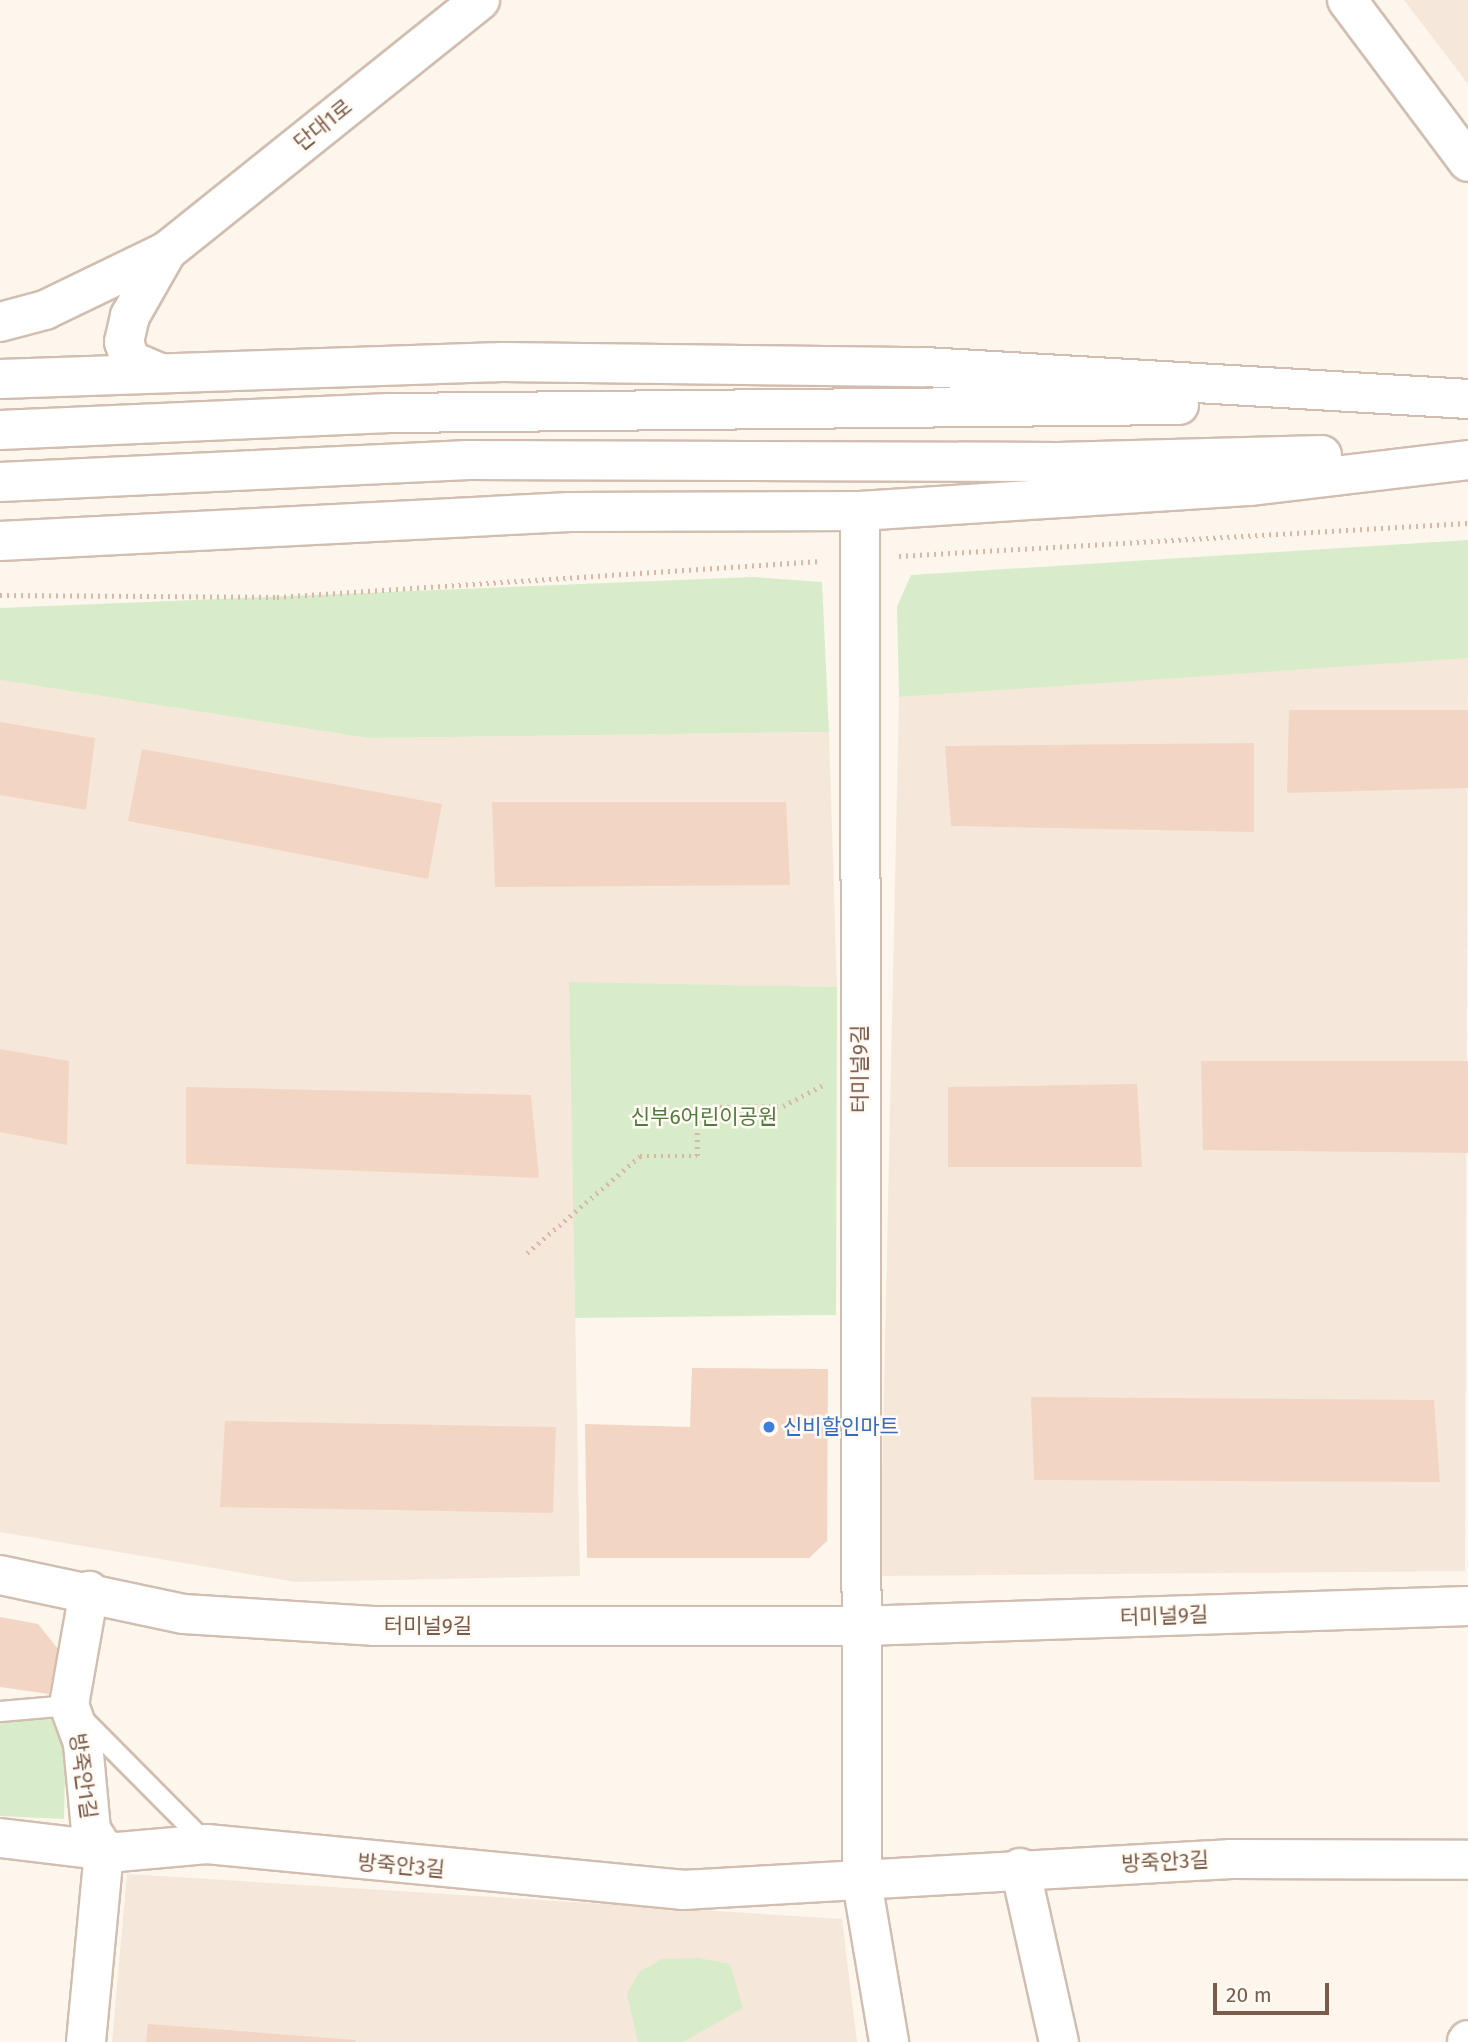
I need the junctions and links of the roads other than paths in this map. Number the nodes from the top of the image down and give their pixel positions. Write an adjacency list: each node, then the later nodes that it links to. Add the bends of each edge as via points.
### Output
1 (480, 0): 4 (street, 단대1로)
2 (1347, 0): 3 (street)
3 (1468, 162)
4 (167, 251): 5 (street, via 45,310); 6 (street, via 131,316 124,342 131,360)
5 (0, 322)
6 (160, 373): 7 (street); 8 (street, via 502,362 925,367)
7 (0, 377)
8 (1468, 399): 9 (street, via 819,411 390,413)
9 (0, 430)
10 (1468, 452): 12 (street, via 1058,462 824,457 468,460)
11 (1468, 460): 13 (street, via 1251,486)
12 (0, 482)
13 (860, 511): 14 (street, via 569,512); 18 (street, 터미널9길)
14 (0, 541)
15 (0, 1575): 16 (street, 터미널9길)
16 (89, 1591): 18 (street, 터미널9길, via 184,1614 373,1626); 19 (street, 방죽안1길)
17 (1468, 1606): 18 (street, 터미널9길)
18 (860, 1626): 26 (street)
19 (69, 1705): 20 (lane); 22 (lane); 23 (street, 방죽안1길, via 83,1743 91,1830)
20 (0, 1711)
21 (0, 1838): 23 (street, 방죽안3길)
22 (207, 1844): 23 (street, 방죽안3길); 26 (street, 방죽안3길, via 682,1890)
23 (104, 1850): 27 (street, 방죽안1길)
24 (1468, 1860): 25 (street, 방죽안3길, via 1231,1859)
25 (1020, 1868): 26 (street, 방죽안3길); 29 (street)
26 (862, 1882): 28 (street)
27 (86, 2042)
28 (889, 2042)
29 (1059, 2042)

